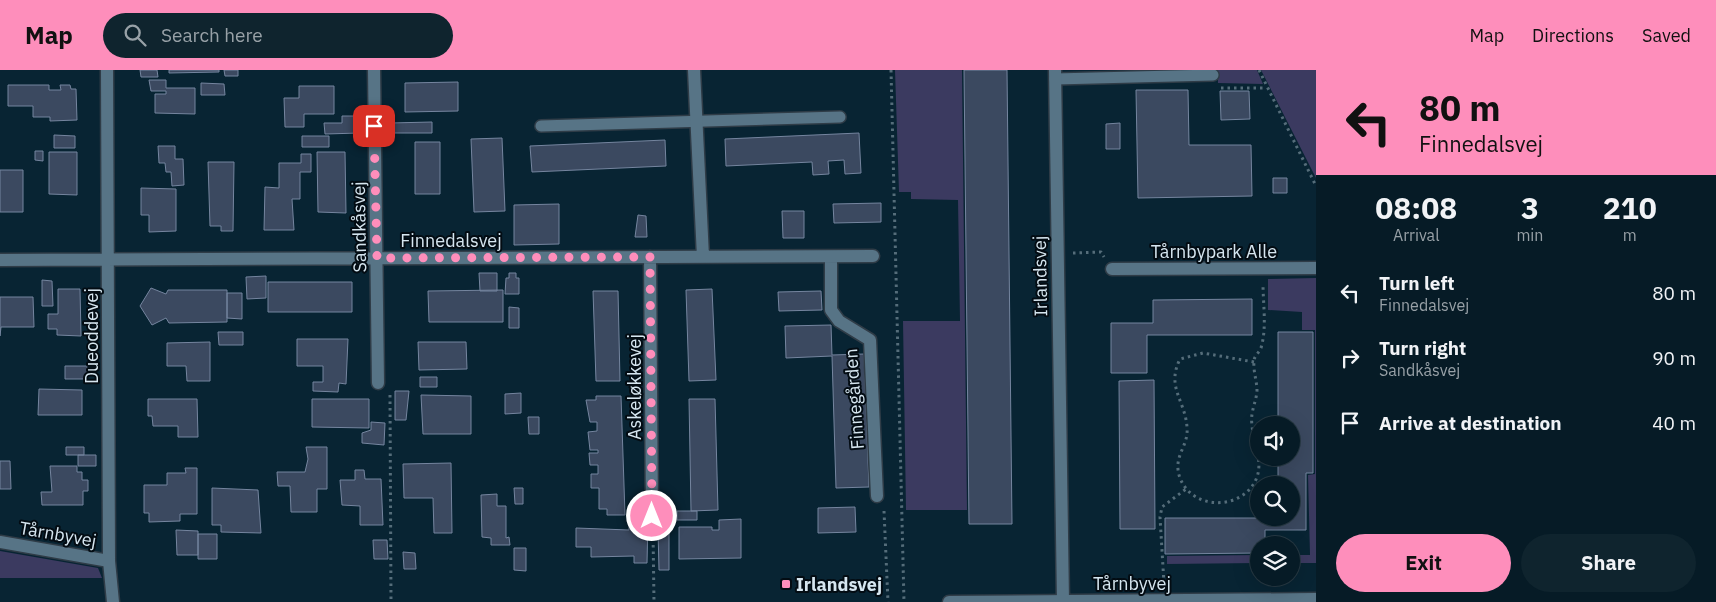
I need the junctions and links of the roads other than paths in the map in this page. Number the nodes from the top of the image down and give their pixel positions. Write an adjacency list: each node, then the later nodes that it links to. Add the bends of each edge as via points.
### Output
1 (107, 70): 15 (street, Dueoddevej)
2 (374, 70): 13 (street, Sandkåsvej)
3 (694, 70): 7 (street)
4 (1055, 74): 5 (lane); 26 (street, Irlandsvej)
5 (1213, 75)
6 (840, 117): 7 (lane)
7 (696, 121): 8 (lane); 11 (street)
8 (541, 126)
9 (873, 256): 12 (street, Finnedalsvej)
10 (650, 257): 11 (street, Finnedalsvej); 13 (street, Finnedalsvej); 20 (street, Askeløkkevej)
11 (703, 257): 12 (street, Finnedalsvej)
12 (831, 257): 19 (street, Finnegården, via 832,310 839,321 870,340)
13 (377, 258): 15 (street, Finnedalsvej); 18 (street, Sandkåsvej)
14 (0, 260): 15 (street, Finnedalsvej)
15 (109, 260): 22 (street, Dueoddevej)
16 (1112, 268): 17 (street, Tårnbypark Alle)
17 (1316, 268)
18 (378, 383)
19 (877, 496)
20 (652, 516)
21 (0, 542): 22 (street, Tårnbyvej)
22 (109, 561): 24 (street, Dueoddevej)
23 (1316, 599): 26 (street, Tårnbyvej)
24 (113, 602)
25 (949, 602): 26 (street, Tårnbyvej)
26 (1063, 602)

